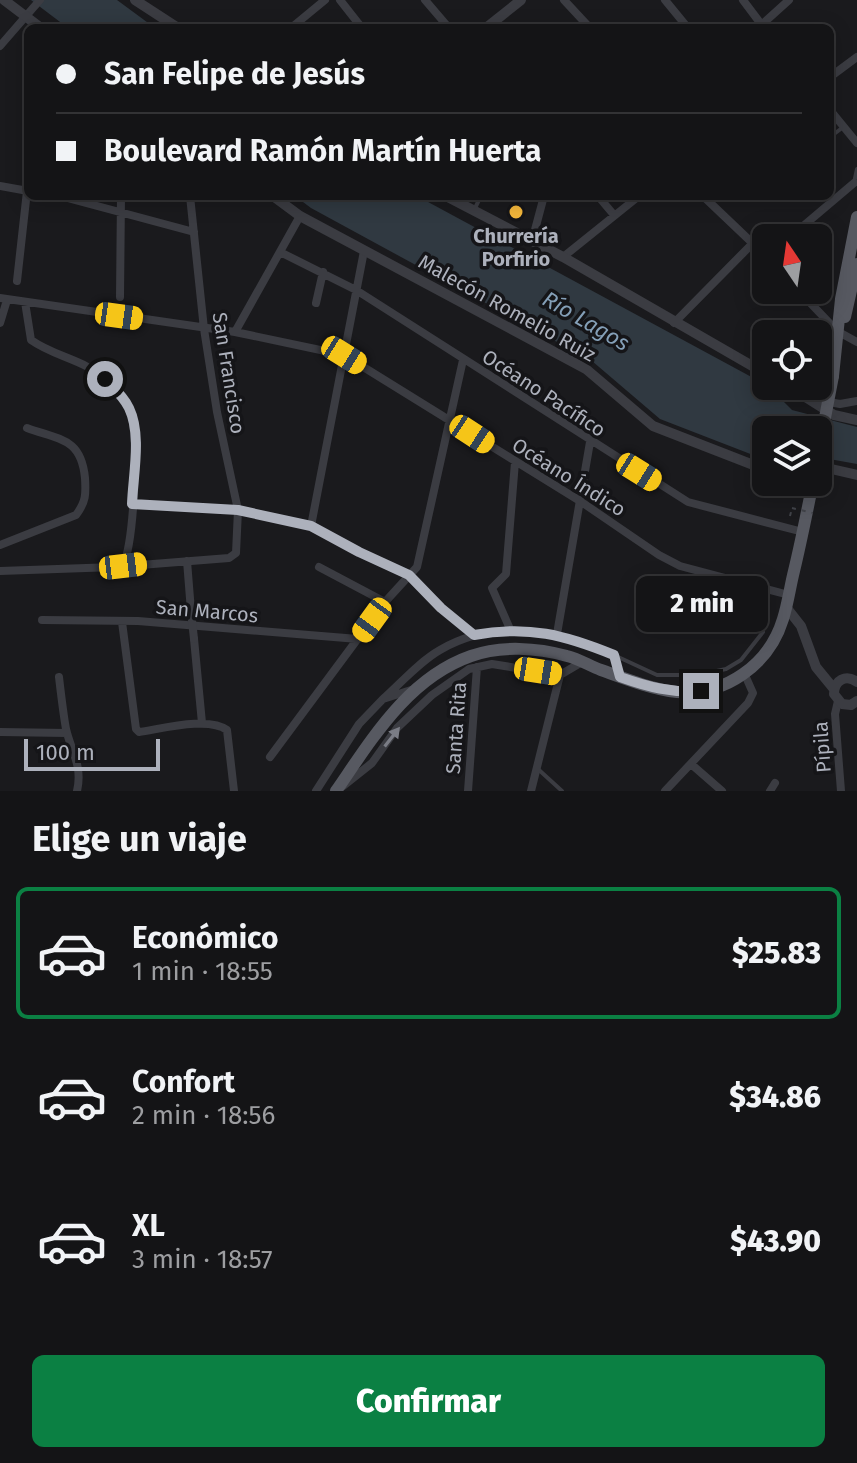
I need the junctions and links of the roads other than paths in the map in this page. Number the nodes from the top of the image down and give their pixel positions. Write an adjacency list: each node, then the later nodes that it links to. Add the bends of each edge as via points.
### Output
1 (4, 0): 12 (street)
2 (40, 0): 12 (street)
3 (135, 0): 14 (street)
4 (325, 0): 15 (street)
5 (340, 0): 16 (street)
6 (425, 0): 17 (street)
7 (521, 0): 18 (street)
8 (564, 0): 19 (street)
9 (665, 0): 20 (street)
10 (743, 0): 21 (street)
11 (789, 0): 22 (street)
12 (27, 13): 13 (street); 23 (street)
13 (37, 24)
14 (172, 24)
15 (296, 24)
16 (359, 24)
17 (446, 24)
18 (491, 24)
19 (586, 24)
20 (685, 24)
21 (760, 24)
22 (763, 24)
23 (0, 46)
24 (857, 57): 25 (street)
25 (834, 74)
26 (834, 115): 27 (street)
27 (843, 126): 28 (lane); 29 (street)
28 (834, 134)
29 (857, 143)
30 (857, 169): 31 (lane)
31 (854, 183): 46 (street)
32 (0, 186): 33 (street)
33 (24, 190)
34 (27, 200): 61 (street)
35 (75, 200): 48 (street)
36 (121, 200): 48 (street)
37 (190, 200): 53 (street, San Francisco)
38 (278, 200): 50 (street, Malecón Romelio Ruiz)
39 (453, 200): 47 (street)
40 (479, 200): 47 (lane)
41 (543, 200): 54 (street)
42 (601, 200): 49 (street)
43 (634, 200): 49 (street)
44 (707, 200): 55 (street)
45 (834, 200): 52 (street)
46 (834, 200)
47 (474, 211): 54 (street)
48 (122, 213): 53 (street); 63 (street)
49 (614, 215): 58 (street)
50 (300, 216): 56 (street, Malecón Romelio Ruiz); 57 (street)
51 (857, 217): 72 (main road)
52 (806, 224)
53 (194, 232): 70 (street, San Francisco)
54 (532, 241): 58 (street)
55 (751, 245): 69 (street)
56 (364, 251): 62 (street); 86 (street, Malecón Romelio Ruiz, via 586,369 653,426)
57 (280, 252): 60 (street, Océano Pacífico); 71 (street)
58 (563, 257): 69 (street)
59 (857, 264): 72 (main road)
60 (323, 272): 62 (street, Océano Pacífico); 66 (street)
61 (17, 281)
62 (356, 290): 74 (street); 75 (street, Océano Pacífico)
63 (120, 297)
64 (3, 299): 65 (street, Océano Índico); 68 (street)
65 (25, 302): 70 (street, Océano Índico); 91 (street, via 31,340 93,370 130,410 135,429)
66 (316, 303)
67 (810, 304): 72 (street)
68 (0, 323)
69 (674, 323): 76 (street)
70 (204, 329): 71 (street, Océano Índico); 92 (street, San Francisco)
71 (235, 332): 74 (street, Océano Índico)
72 (838, 336): 73 (street); 80 (main road, bridge)
73 (857, 342)
74 (344, 355): 81 (street, Océano Índico); 93 (street)
75 (463, 360): 81 (street); 84 (street, Océano Pacífico)
76 (752, 366)
77 (814, 400): 82 (street, via 834,415)
78 (818, 400): 79 (street)
79 (857, 401)
80 (825, 416)
81 (450, 420): 85 (street, Océano Índico); 100 (street, via 417,567)
82 (857, 420)
83 (27, 428): 95 (street, via 79,451 86,494 76,515)
84 (590, 442): 90 (street); 94 (street, Océano Pacífico, via 688,502)
85 (515, 462): 90 (street, Océano Índico); 105 (street, via 506,574 492,588)
86 (752, 465)
87 (832, 469): 88 (street)
88 (857, 475)
89 (812, 496): 94 (main road)
90 (580, 501): 101 (street, Océano Índico, via 680,566); 107 (street)
91 (132, 504): 92 (street); 97 (street, via 129,553)
92 (238, 510): 93 (street); 96 (street, San Francisco, via 236,553)
93 (311, 526): 100 (street)
94 (803, 532): 101 (main road)
95 (0, 545)
96 (187, 561): 97 (street); 123 (street, bridge)
97 (123, 566): 99 (street)
98 (319, 567): 102 (street)
99 (0, 571)
100 (409, 575): 102 (street); 108 (street)
101 (787, 601): 114 (main road, via 776,637); 119 (street, via 816,667)
102 (385, 602): 109 (street)
103 (42, 620): 104 (street, San Marcos)
104 (122, 622): 109 (street, San Marcos); 123 (street, via 136,729)
105 (510, 629): 107 (street); 108 (street)
106 (763, 632): 110 (lane, via 741,660 698,675 657,675)
107 (557, 634): 110 (street)
108 (474, 635): 120 (street, via 438,651)
109 (358, 639): 126 (street)
110 (614, 655): 116 (street)
111 (582, 662): 113 (street); 116 (main road); 118 (main road, via 534,650 498,649 471,656)
112 (477, 667): 113 (street, via 492,664); 132 (street, one-way to 112, via 372,763 397,728 432,695); 133 (street, Santa Rita)
113 (560, 675): 128 (street)
114 (745, 675): 116 (main road, via 721,686 680,692); 127 (street, via 753,693 748,703)
115 (59, 677): 125 (street)
116 (620, 677)
117 (856, 679): 119 (street, via 842,679)
118 (418, 688): 120 (street); 132 (main road, via 386,720)
119 (834, 689): 121 (street)
120 (383, 699): 131 (street, via 359,724)
121 (847, 703): 122 (street); 138 (street, Pípila, via 835,714)
122 (857, 713)
123 (202, 723): 130 (street, via 227,730)
124 (0, 732): 125 (street)
125 (67, 733): 129 (street, via 79,769)
126 (270, 757)
127 (691, 764): 136 (street); 137 (street)
128 (537, 768): 134 (street); 135 (lane)
129 (77, 791)
130 (234, 791)
131 (316, 791)
132 (336, 791)
133 (468, 791)
134 (531, 791)
135 (562, 791)
136 (665, 791)
137 (722, 791)
138 (841, 791)

